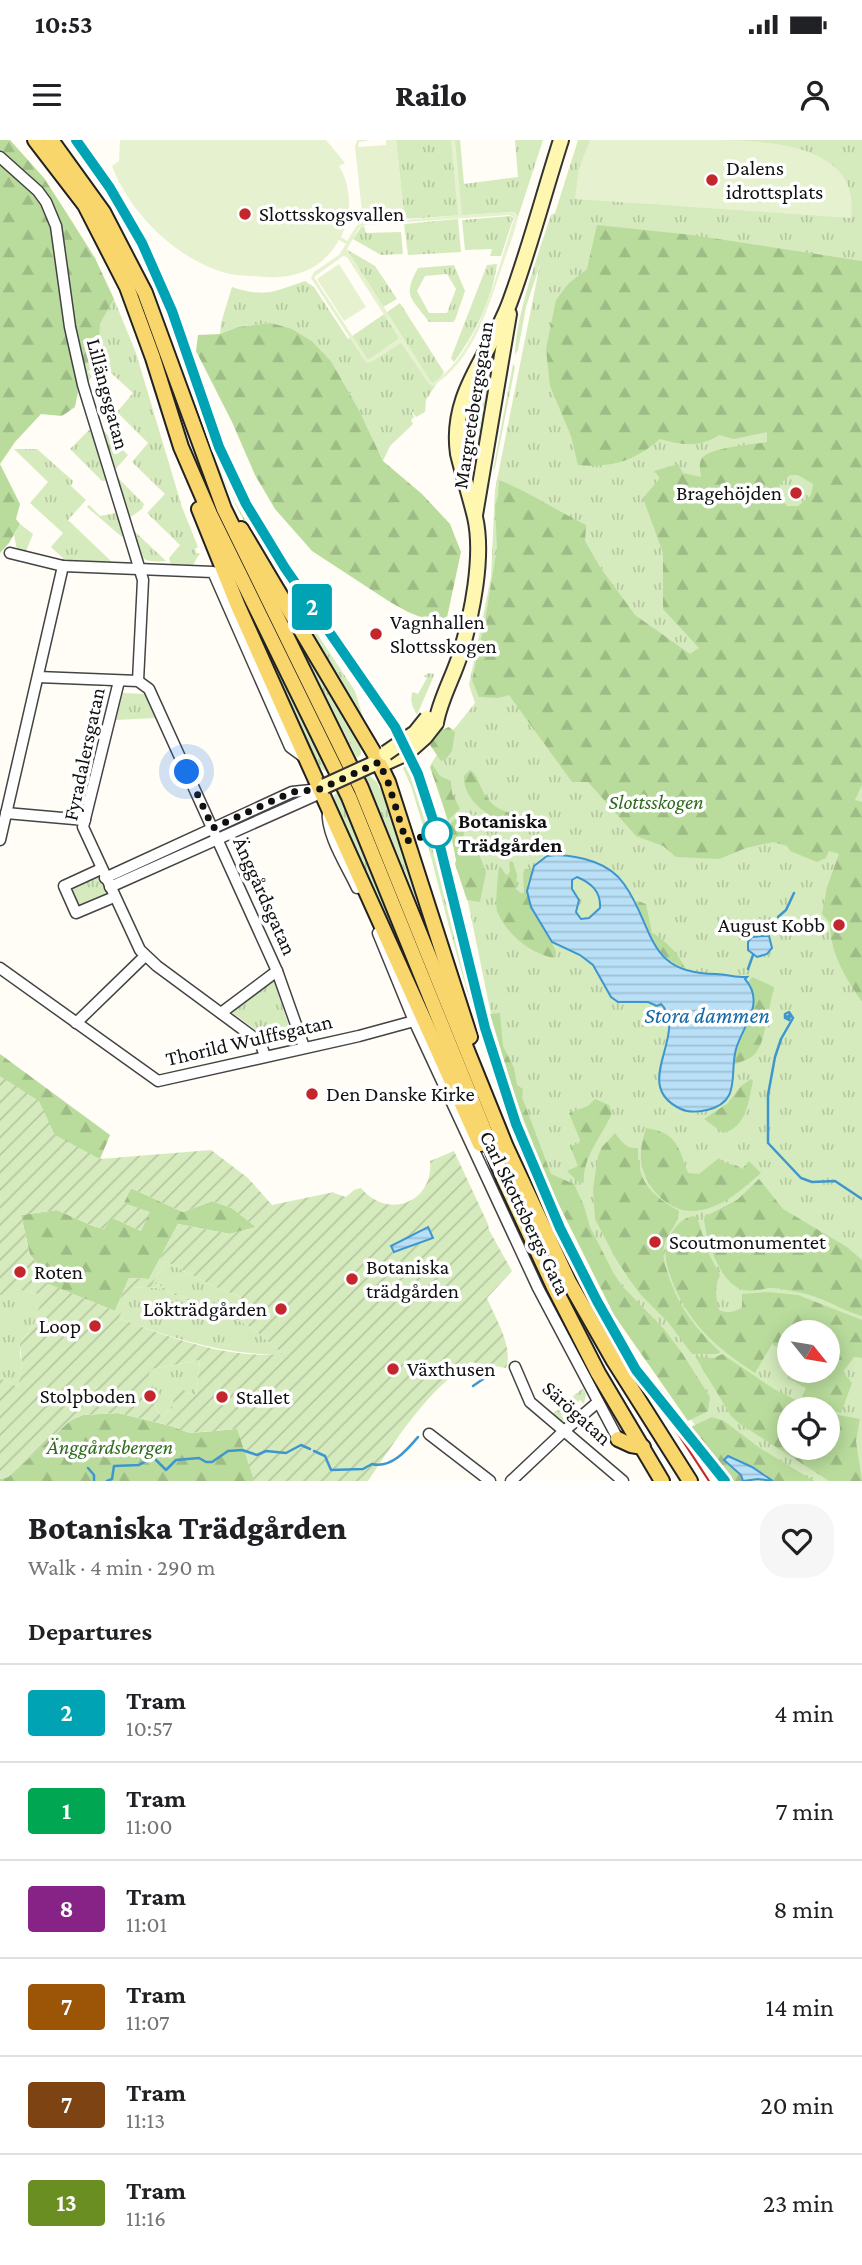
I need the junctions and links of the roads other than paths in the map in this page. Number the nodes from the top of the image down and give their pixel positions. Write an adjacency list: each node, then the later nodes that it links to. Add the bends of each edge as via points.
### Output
1 (35, 140): 6 (main road, via 85,205 127,287)
2 (51, 140): 7 (main road, via 103,212 145,293)
3 (561, 140): 5 (main road, Margretebergsgatan)
4 (0, 157): 11 (street, Lillängsgatan, via 38,191 56,226 83,385)
5 (511, 300): 8 (main road, Margretebergsgatan); 8 (main road, Margretebergsgatan, via 469,380 458,413 456,444)
6 (181, 447): 16 (main road, via 209,536); 38 (main road, via 349,797)
7 (211, 476): 17 (main road); 37 (main road, via 242,550 361,788)
8 (475, 517): 15 (main road, Margretebergsgatan, via 472,606 455,673)
9 (10, 553): 10 (street)
10 (64, 566): 11 (street); 12 (street)
11 (139, 569): 14 (street, via 143,580); 16 (street, via 213,572 290,747)
12 (38, 677): 13 (street); 21 (street)
13 (119, 681): 14 (street); 23 (street, Fyradalersgatan)
14 (138, 681): 24 (street, Änggårdsgatan, via 149,689)
15 (434, 717): 17 (main road, Margretebergsgatan, bridge); 17 (main road, Margretebergsgatan, bridge, via 425,737 407,753)
16 (306, 758): 18 (main road)
17 (385, 761): 18 (main road, Margretebergsgatan, bridge); 37 (main road)
18 (322, 788): 19 (street, via 292,792); 20 (main road); 22 (street)
19 (259, 806): 22 (street); 24 (street)
20 (329, 807): 33 (street, Carl Skottsbergs Gata, via 328,825); 38 (main road, via 490,1165)
21 (6, 813): 23 (street); 26 (street)
22 (264, 819): 25 (street)
23 (85, 820): 28 (street, Fyradalersgatan, via 83,827)
24 (213, 828): 25 (street, Änggårdsgatan); 27 (street)
25 (218, 839): 27 (street); 31 (street, Änggårdsgatan)
26 (0, 840)
27 (162, 858): 28 (street)
28 (108, 883): 29 (street, Fyradalersgatan)
29 (145, 956): 32 (street, Fyradalersgatan); 34 (street)
30 (0, 968): 34 (street, Thorild Wulffsgatan)
31 (278, 971): 32 (street); 35 (street, Änggårdsgatan)
32 (221, 1013): 36 (street, Fyradalersgatan, via 260,1042)
33 (414, 1021): 35 (street, Thorild Wulffsgatan); 40 (street, Carl Skottsbergs Gata, via 538,1288)
34 (76, 1023): 36 (street, Thorild Wulffsgatan, via 158,1081)
35 (304, 1047): 36 (street, Thorild Wulffsgatan)
36 (265, 1056)
37 (486, 1100): 50 (main road, via 569,1282)
38 (504, 1179): 44 (main road, via 554,1287)
39 (514, 1367): 41 (street, Särögatan, via 530,1402)
40 (597, 1402): 41 (street); 43 (street, Carl Skottsbergs Gata)
41 (564, 1430): 46 (street); 47 (street, Särögatan)
42 (429, 1434): 45 (street)
43 (618, 1439): 44 (main road)
44 (643, 1447): 48 (main road); 49 (main road)
45 (490, 1481)
46 (511, 1481)
47 (623, 1481)
48 (652, 1481)
49 (662, 1481)
50 (690, 1481)

